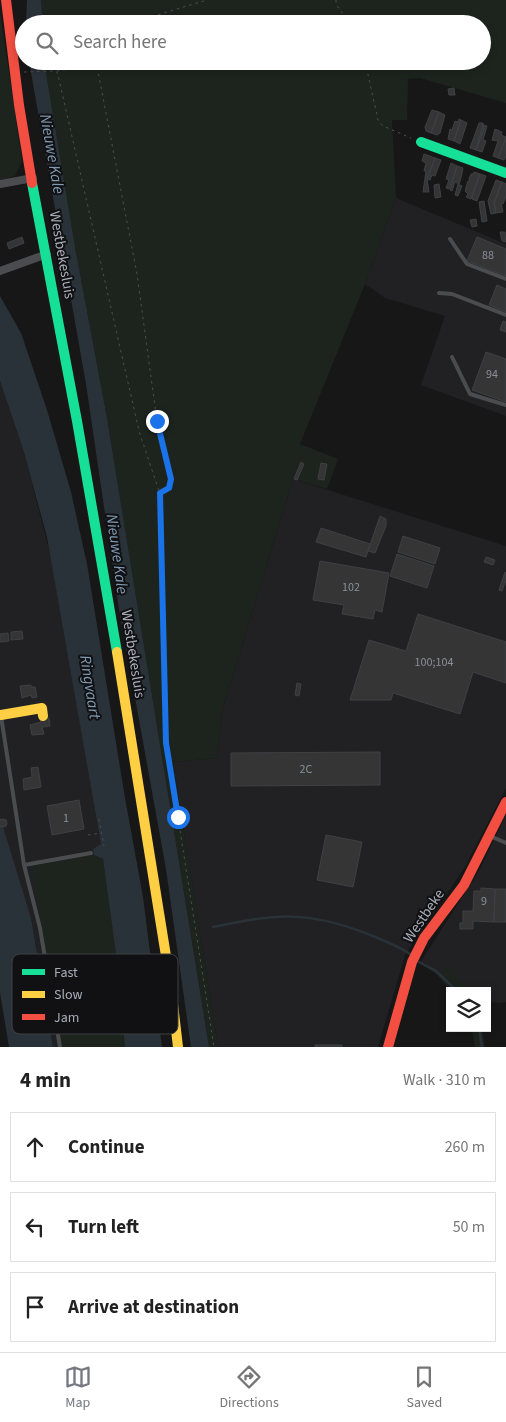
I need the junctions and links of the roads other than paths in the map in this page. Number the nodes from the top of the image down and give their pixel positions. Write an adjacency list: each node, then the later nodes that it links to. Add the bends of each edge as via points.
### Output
1 (6, 0): 2 (street, Westbekesluis)
2 (15, 66)
3 (16, 70): 6 (street, Westbekesluis)
4 (421, 142): 5 (street)
5 (506, 173)
6 (33, 178): 7 (street); 9 (street, Westbekesluis)
7 (0, 184)
8 (450, 239): 11 (lane, via 467,264)
9 (47, 254): 10 (street); 25 (street, Westbekesluis, via 112,616)
10 (0, 271)
11 (506, 279)
12 (439, 293): 13 (lane, via 452,294)
13 (506, 315)
14 (452, 357): 15 (lane, via 470,394)
15 (506, 406)
16 (38, 709): 18 (street)
17 (0, 711): 18 (lane)
18 (0, 715): 23 (lane)
19 (506, 802): 20 (street, Westbeke)
20 (489, 836): 21 (lane); 30 (street, Westbeke, via 464,885 424,938 412,962)
21 (506, 844)
22 (91, 853): 23 (lane)
23 (24, 865): 24 (lane)
24 (44, 954)
25 (166, 954)
26 (58, 1034): 28 (lane)
27 (176, 1034): 29 (street, Westbekesluis)
28 (60, 1047)
29 (178, 1047)
30 (388, 1047)

